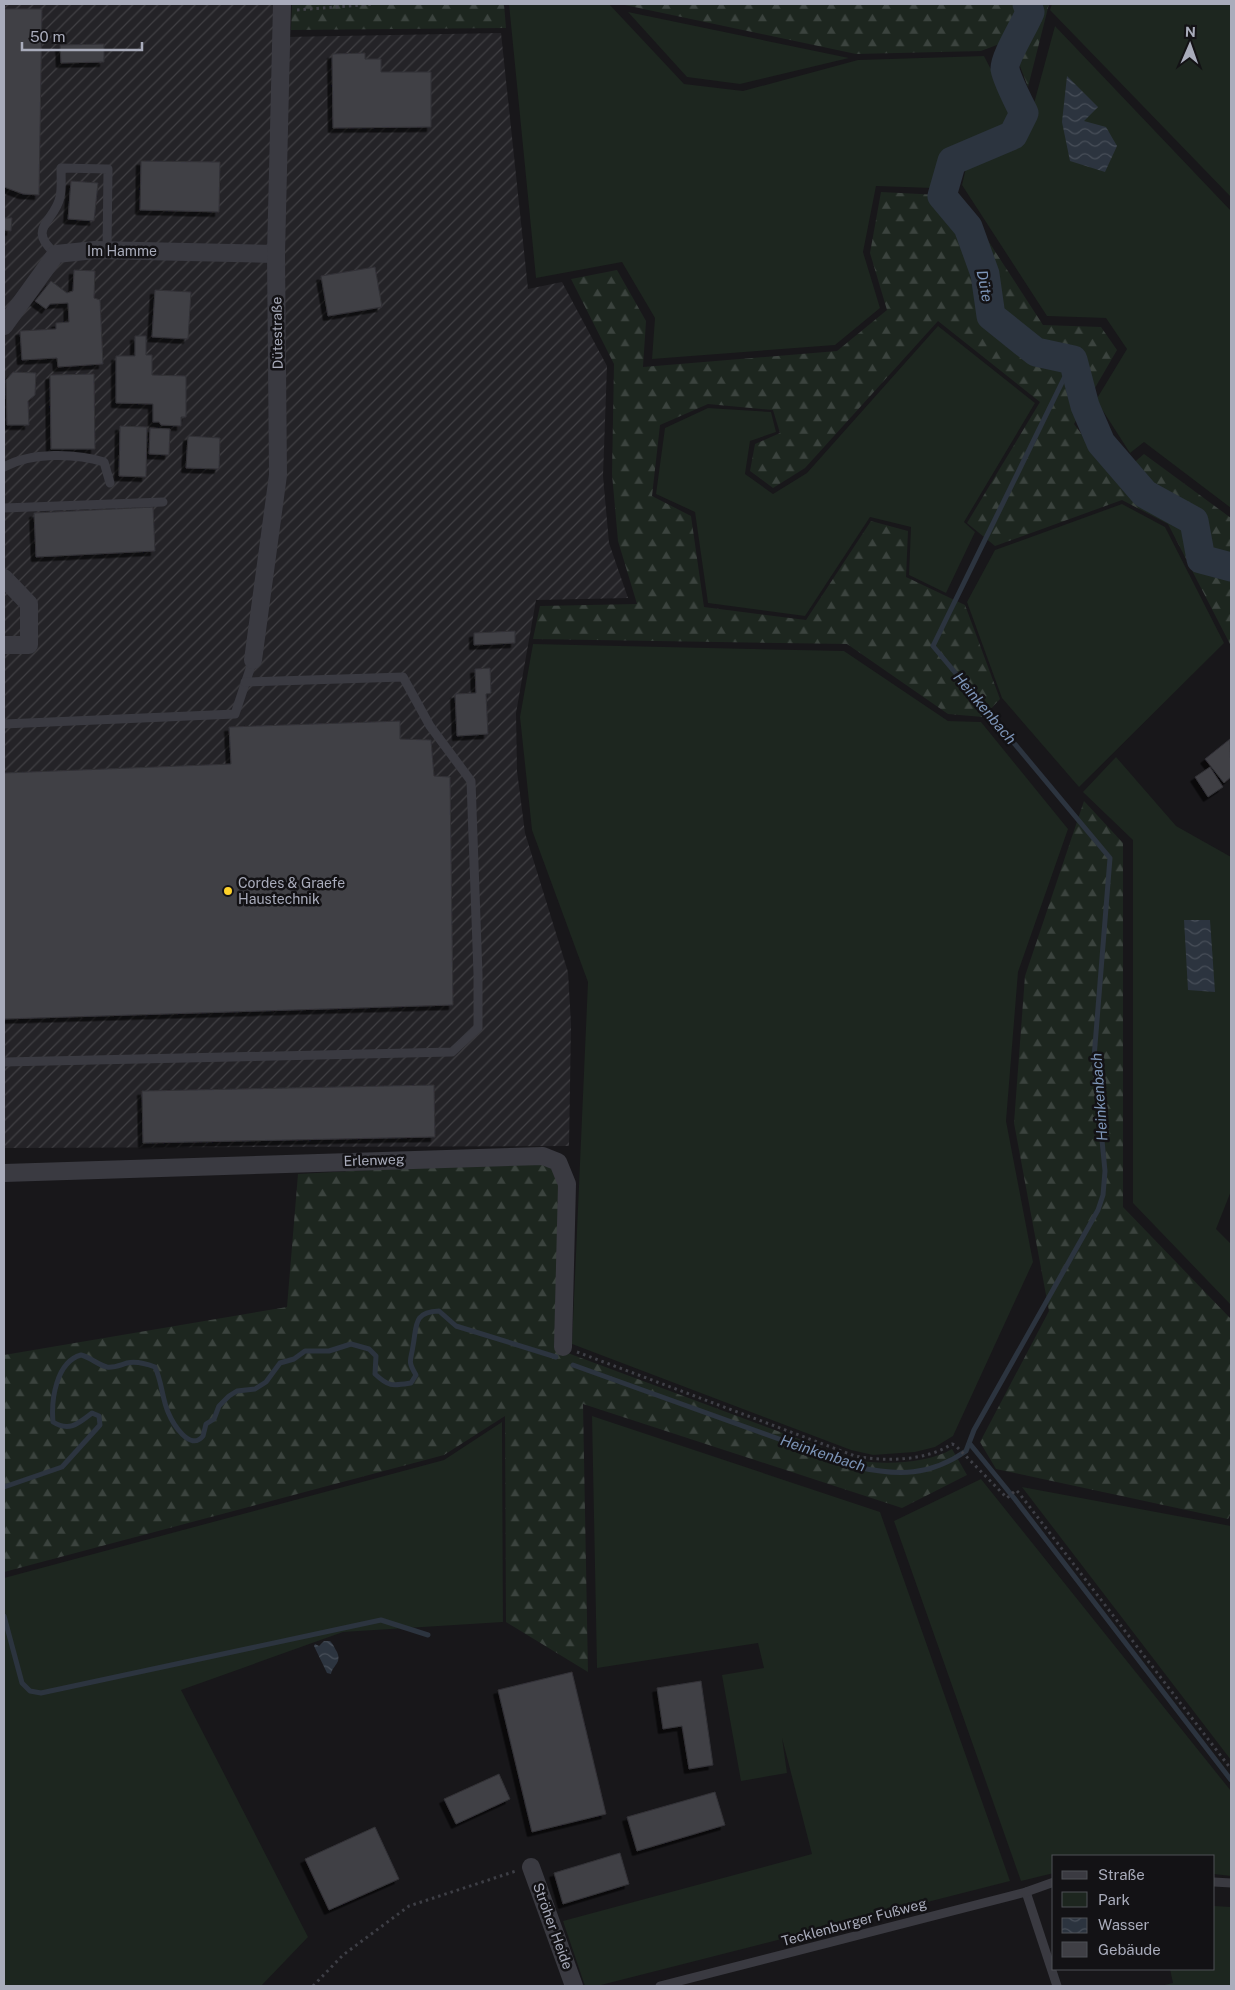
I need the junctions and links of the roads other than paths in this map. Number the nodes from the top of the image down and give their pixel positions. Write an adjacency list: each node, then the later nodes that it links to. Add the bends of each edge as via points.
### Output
1 (281, 7): 4 (street, Dütestraße)
2 (107, 250): 3 (street, Im Hamme); 3 (lane, via 108,169 61,168 60,196 42,233 44,245); 4 (street, Im Hamme)
3 (56, 254): 5 (street)
4 (276, 254): 12 (street, Dütestraße, via 278,475)
5 (4, 326)
6 (4, 466): 7 (lane, via 42,456 92,458 104,462)
7 (110, 482)
8 (163, 502): 9 (lane)
9 (4, 508)
10 (4, 578): 11 (street, via 28,604 28,646)
11 (4, 645)
12 (253, 660): 13 (lane)
13 (245, 682): 14 (lane, via 235,714); 15 (lane, via 403,677 430,726 471,781 478,1028 452,1052)
14 (4, 724)
15 (4, 1062)
16 (4, 1173): 17 (street, Erlenweg, via 543,1156 558,1162 566,1184)
17 (563, 1347)
18 (531, 1866): 23 (street, Ströher Heide)
19 (1215, 1882): 21 (lane)
20 (1052, 1883): 22 (lane, Tecklenburger Fußweg)
21 (1231, 1883)
22 (1026, 1892): 24 (lane, Tecklenburger Fußweg); 25 (lane)
23 (574, 1986)
24 (660, 1986)
25 (1057, 1986)

